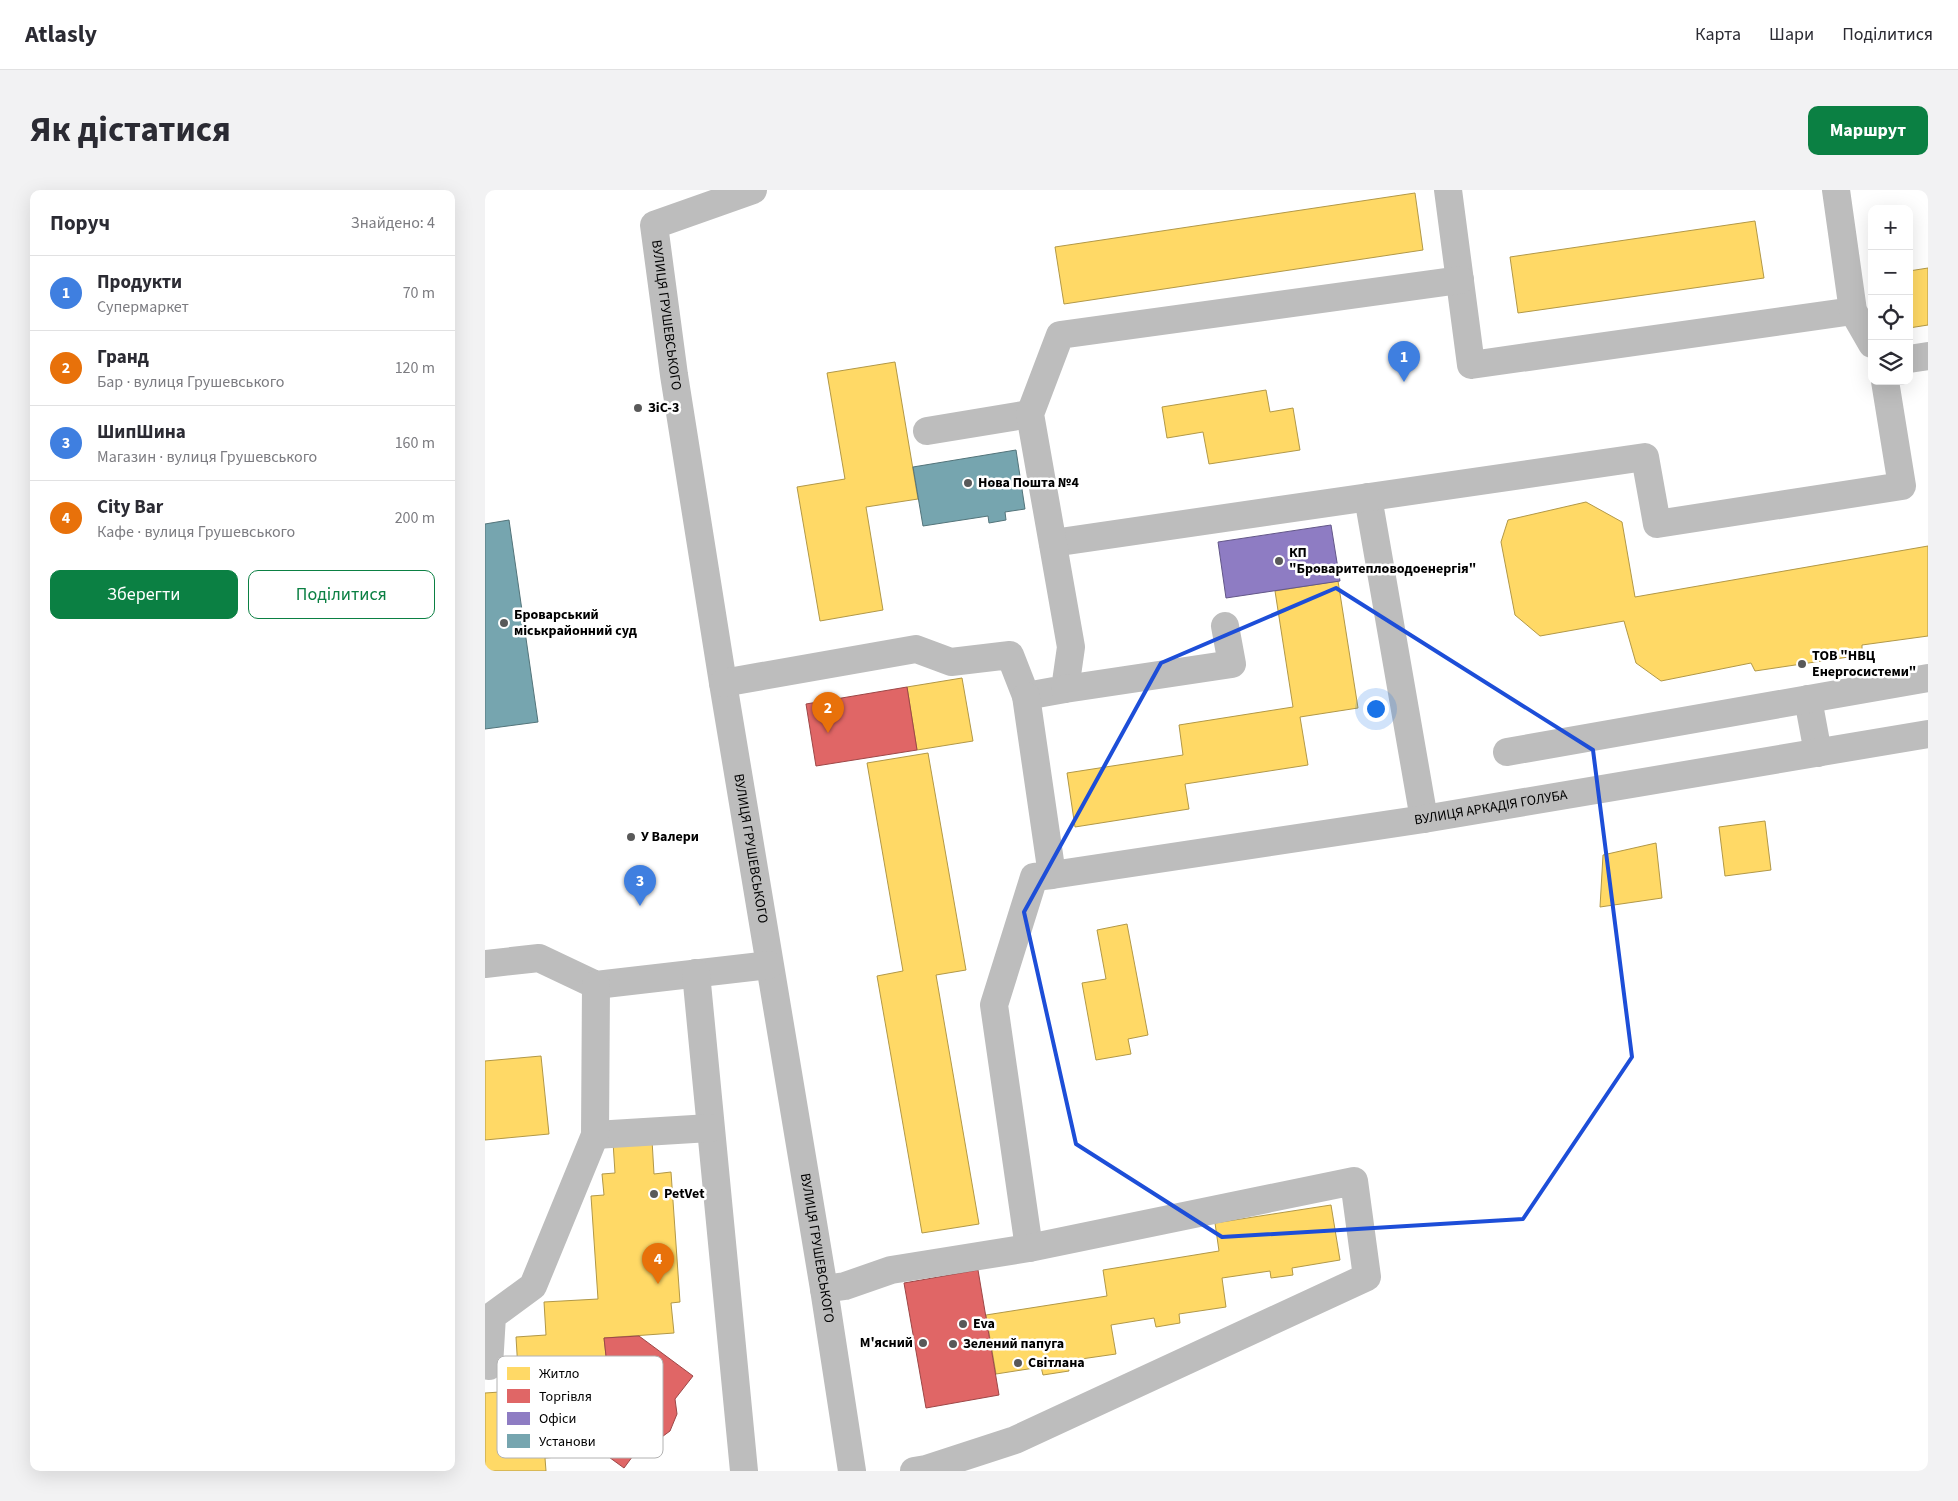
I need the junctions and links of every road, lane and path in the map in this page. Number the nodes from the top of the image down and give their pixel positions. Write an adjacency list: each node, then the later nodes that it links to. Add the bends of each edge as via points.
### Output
1 (753, 190): 16 (street, ВУЛИЦЯ ГРУШЕВСЬКОГО, via 654,225 674,376)
2 (1448, 190): 4 (street)
3 (1837, 190): 5 (street)
4 (1459, 280): 5 (street, via 1471,365); 10 (street, via 1060,336)
5 (1853, 311): 6 (street)
6 (1870, 340)
7 (1928, 356): 8 (street)
8 (1913, 358)
9 (1886, 385): 12 (street, via 1902,486 1657,524 1645,457)
10 (1030, 414): 11 (street); 13 (street)
11 (927, 431)
12 (1368, 497): 13 (street); 23 (street)
13 (1053, 543): 17 (street, via 1071,647)
14 (1225, 626): 17 (street, via 1232,664)
15 (1928, 678): 19 (street)
16 (723, 683): 18 (street, via 916,649 951,662 1010,655); 26 (street, ВУЛИЦЯ ГРУШЕВСЬКОГО)
17 (1065, 689): 18 (street)
18 (1026, 696): 24 (street)
19 (1808, 699): 21 (street); 22 (street)
20 (1928, 734): 22 (street, ВУЛИЦЯ АРКАДІЯ ГОЛУБА)
21 (1507, 752)
22 (1818, 753): 23 (street, ВУЛИЦЯ АРКАДІЯ ГОЛУБА)
23 (1425, 819): 24 (street, ВУЛИЦЯ АРКАДІЯ ГОЛУБА)
24 (1052, 875): 31 (street, ВУЛИЦЯ АРКАДІЯ ГОЛУБА, via 1034,878 994,1005)
25 (485, 964): 28 (street, via 539,958)
26 (769, 965): 27 (street); 32 (street, ВУЛИЦЯ ГРУШЕВСЬКОГО)
27 (696, 973): 28 (street); 29 (street)
28 (596, 985): 30 (street)
29 (711, 1128): 30 (street); 34 (street)
30 (595, 1135): 33 (street, via 533,1286 492,1316)
31 (1029, 1248): 32 (street, via 891,1270 845,1286); 36 (street, via 1354,1181 1367,1277 1015,1440 926,1470)
32 (824, 1289): 35 (street, ВУЛИЦЯ ГРУШЕВСЬКОГО)
33 (489, 1366)
34 (744, 1471)
35 (852, 1471)
36 (914, 1471)

